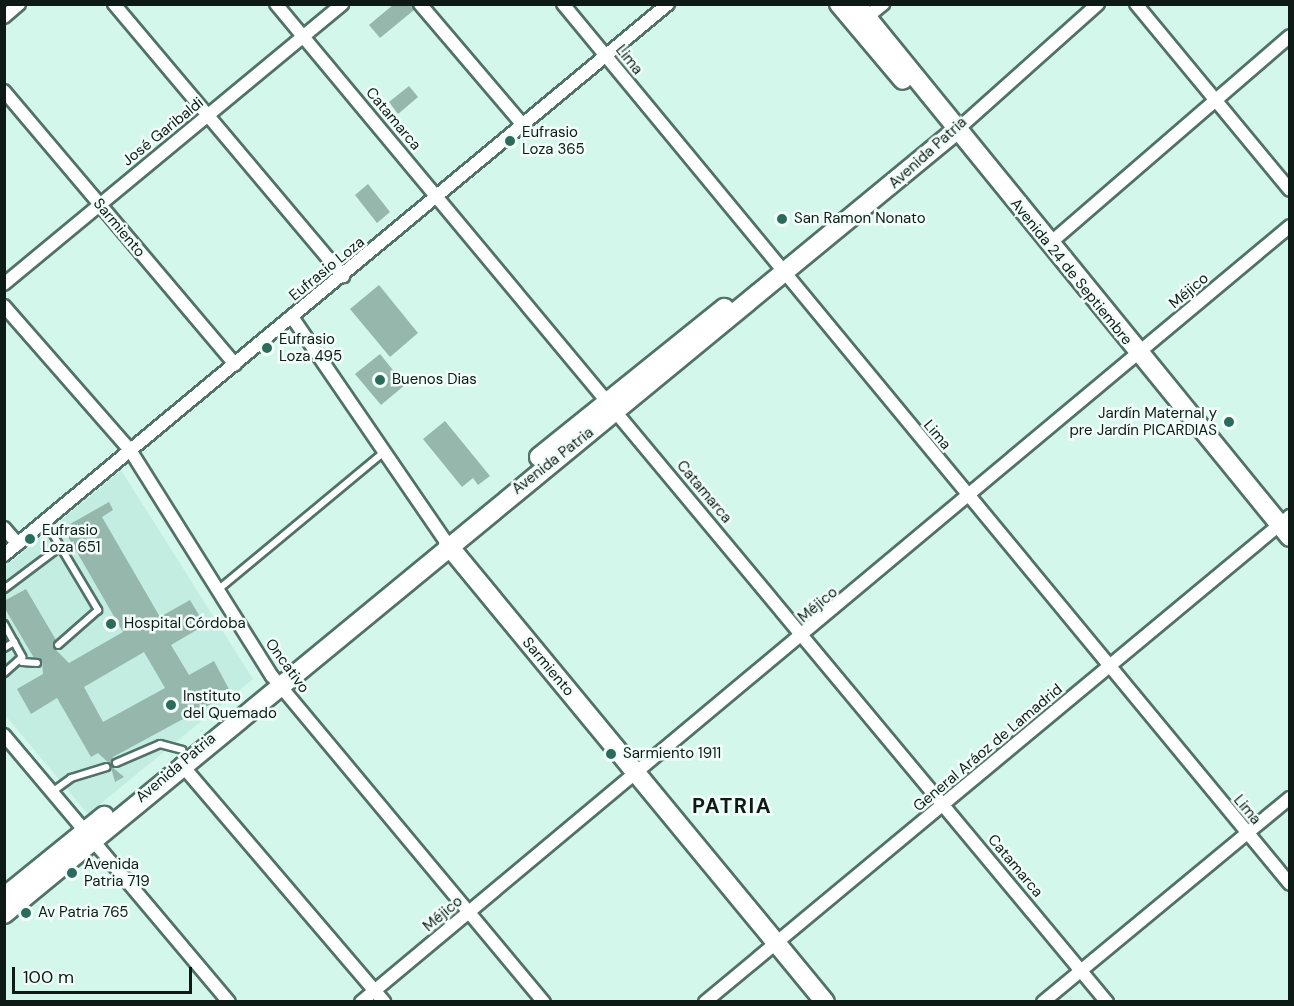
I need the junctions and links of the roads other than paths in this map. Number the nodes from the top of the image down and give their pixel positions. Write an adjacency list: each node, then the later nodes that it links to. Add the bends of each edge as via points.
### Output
1 (19, 4): 13 (street)
2 (114, 4): 19 (street)
3 (276, 4): 15 (street, Catamarca)
4 (342, 4): 15 (street, José Garibaldi)
5 (420, 4): 20 (street)
6 (563, 4): 16 (street, Lima)
7 (668, 4): 16 (street, Eufrasio Loza)
8 (839, 4): 21 (main road, via 930,113)
9 (883, 4): 12 (street)
10 (1098, 4): 21 (street, Avenida Patria)
11 (1136, 4): 18 (street)
12 (862, 11): 21 (main road, Avenida 24 de Septiembre)
13 (4, 17)
14 (1290, 36): 18 (street)
15 (304, 37): 19 (street, José Garibaldi); 23 (street, Catamarca)
16 (606, 56): 20 (street, Eufrasio Loza); 27 (street, Lima)
17 (4, 91): 24 (street, Sarmiento)
18 (1215, 100): 22 (street); 26 (street)
19 (206, 116): 24 (street, José Garibaldi); 28 (street)
20 (524, 126): 23 (street, Eufrasio Loza)
21 (950, 128): 26 (main road, Avenida 24 de Septiembre); 27 (main road, Avenida Patria)
22 (1290, 190)
23 (438, 197): 28 (street, Eufrasio Loza); 34 (street, Catamarca)
24 (99, 204): 29 (street, José Garibaldi); 33 (street, Sarmiento)
25 (1290, 226): 32 (street, Méjico)
26 (1049, 244): 32 (main road, Avenida 24 de Septiembre)
27 (781, 270): 34 (main road, Avenida Patria); 37 (street, Lima)
28 (343, 276): 31 (street, Eufrasio Loza)
29 (4, 284)
30 (4, 306): 35 (street, Oncativo)
31 (292, 317): 33 (street, Eufrasio Loza); 36 (street, Sarmiento)
32 (1137, 355): 37 (street, Méjico); 39 (main road, Avenida 24 de Septiembre)
33 (235, 364): 35 (street, Eufrasio Loza)
34 (612, 406): 41 (main road, Avenida Patria); 48 (street, Catamarca)
35 (130, 450): 38 (street, Eufrasio Loza); 46 (street, Oncativo)
36 (385, 451): 41 (street, Sarmiento); 46 (lane)
37 (969, 497): 48 (street, Méjico); 54 (street, Lima)
38 (45, 521): 42 (street, Eufrasio Loza); 43 (lane)
39 (1286, 526): 54 (street, General Aráoz de Lamadrid)
40 (4, 528): 42 (street)
41 (445, 541): 56 (main road, Avenida Patria); 61 (main road, Sarmiento)
42 (18, 544): 44 (street, Eufrasio Loza)
43 (61, 546): 45 (lane); 50 (lane, via 98,610)
44 (4, 555)
45 (4, 589)
46 (219, 589): 56 (street, Oncativo)
47 (4, 624): 49 (lane)
48 (805, 635): 61 (street, Méjico); 64 (street, Catamarca)
49 (14, 642): 51 (lane); 52 (lane)
50 (58, 645)
51 (4, 648)
52 (22, 662): 53 (lane); 55 (lane)
53 (37, 663)
54 (1109, 666): 64 (street, General Aráoz de Lamadrid); 65 (street, Lima)
55 (4, 673)
56 (275, 680): 58 (main road, Avenida Patria); 69 (street, Oncativo)
57 (5, 736): 62 (street)
58 (182, 757): 59 (lane, via 160,744); 66 (main road, Avenida Patria); 73 (street)
59 (116, 763)
60 (106, 767): 62 (lane, via 80,774)
61 (637, 774): 69 (street, Méjico); 71 (main road, Sarmiento)
62 (52, 792): 66 (street)
63 (1290, 798): 65 (street)
64 (943, 804): 71 (street, General Aráoz de Lamadrid); 72 (street, Catamarca)
65 (1247, 833): 67 (street, Lima); 72 (street)
66 (88, 836): 68 (main road, Avenida Patria); 70 (main road, Avenida Patria); 74 (street)
67 (1290, 884)
68 (4, 897)
69 (470, 911): 73 (street, Méjico); 77 (street, Oncativo)
70 (4, 914)
71 (776, 942): 78 (street, General Aráoz de Lamadrid); 79 (main road, Sarmiento)
72 (1081, 970): 80 (street); 81 (street, Catamarca)
73 (374, 991): 75 (street, Méjico); 76 (street)
74 (224, 1000)
75 (361, 1002)
76 (384, 1002)
77 (544, 1002)
78 (705, 1002)
79 (825, 1002)
80 (1043, 1002)
81 (1107, 1002)

